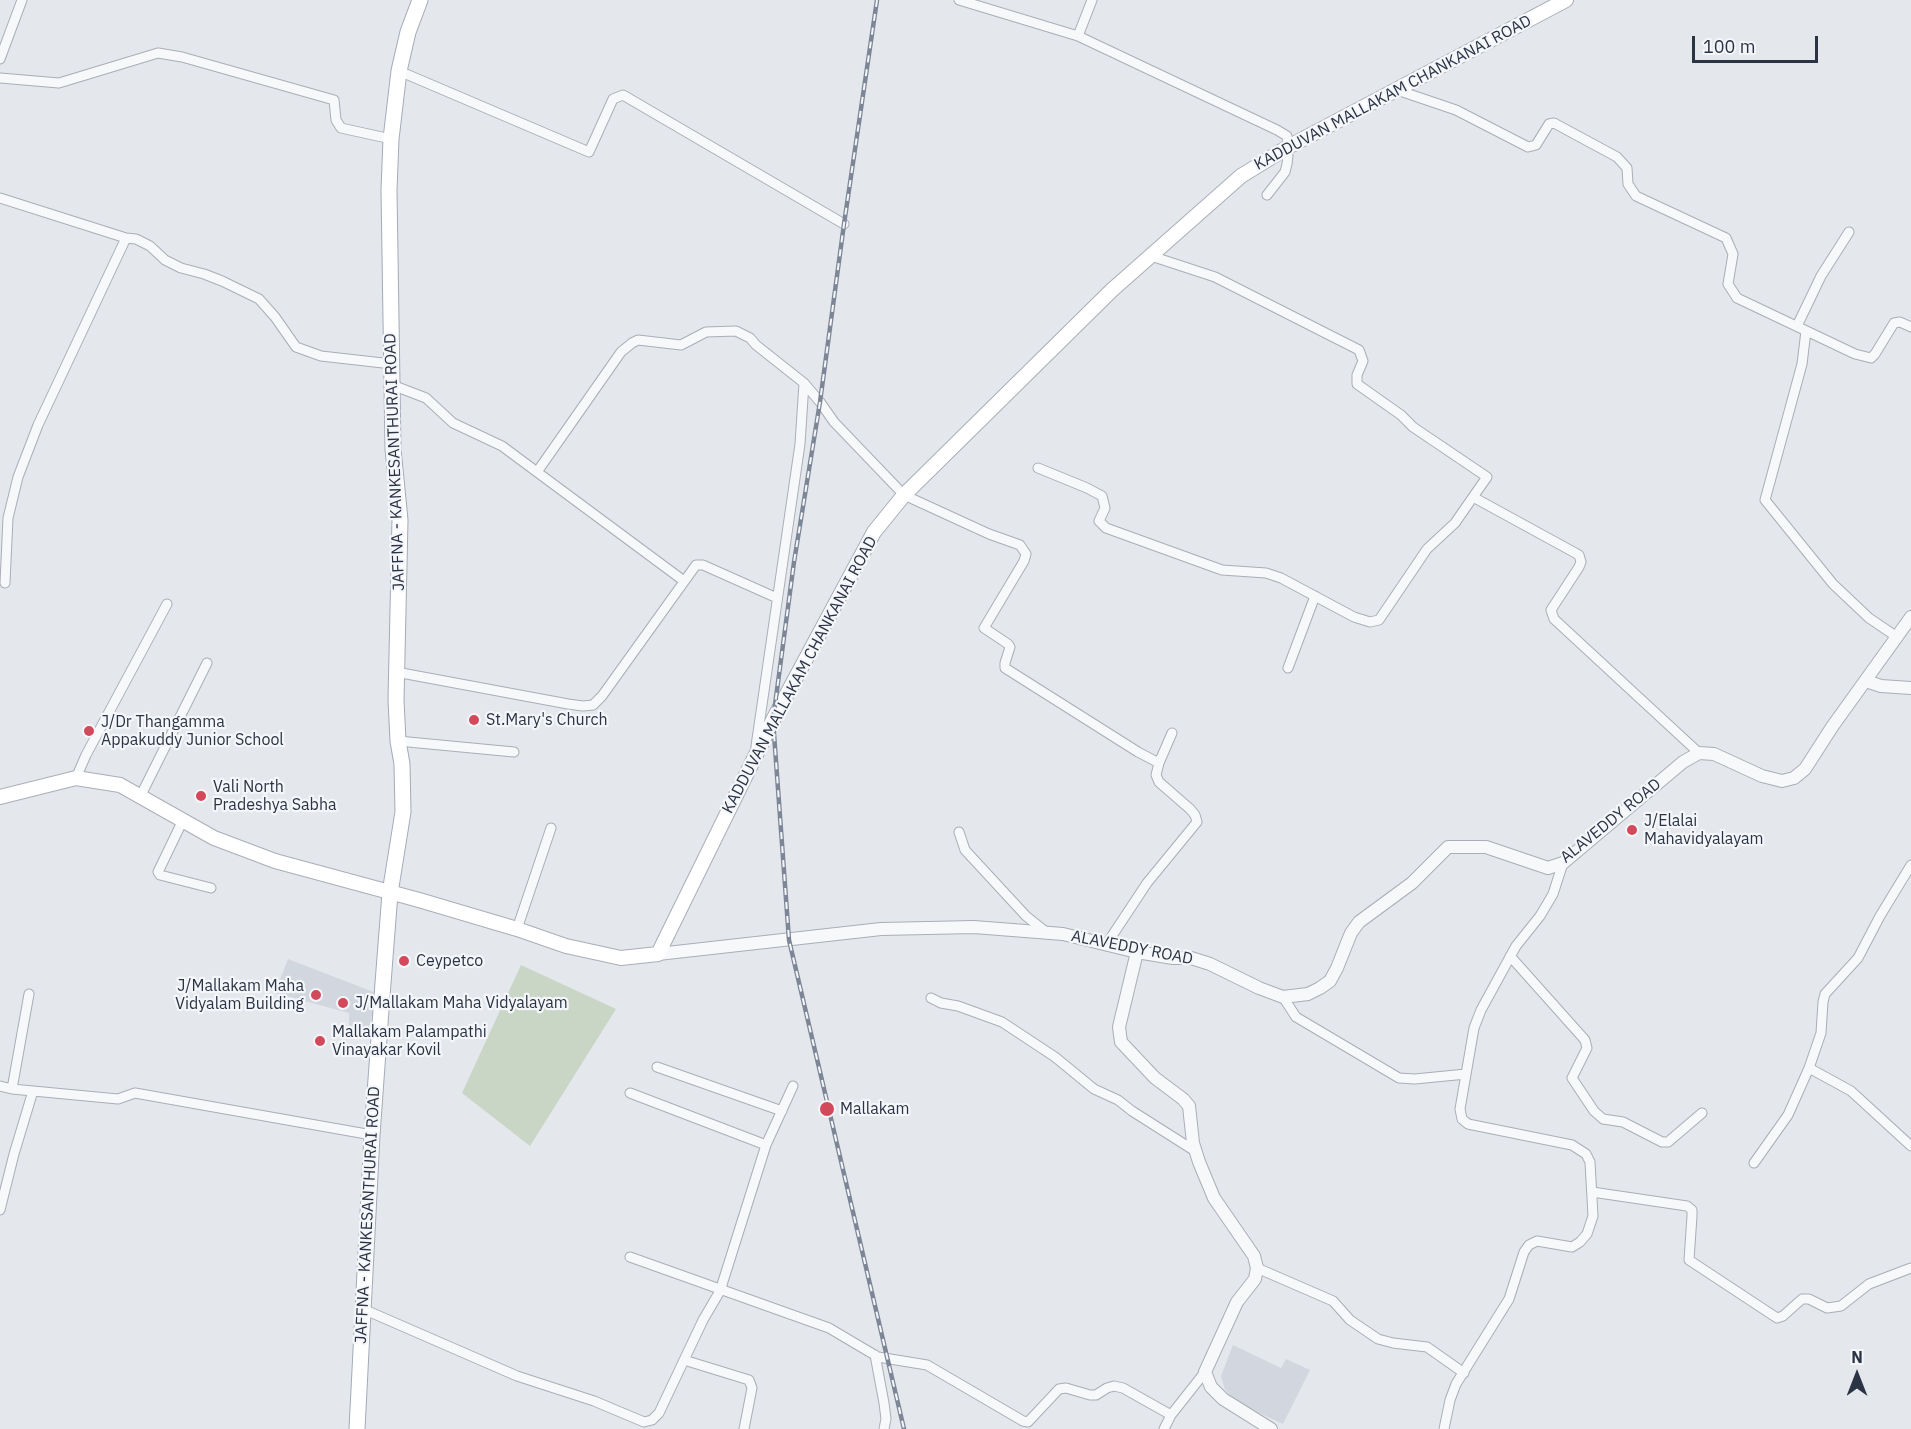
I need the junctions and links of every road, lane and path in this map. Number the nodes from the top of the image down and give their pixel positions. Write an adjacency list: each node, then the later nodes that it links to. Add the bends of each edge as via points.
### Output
1 (22, 0): 7 (street)
2 (420, 0): 8 (main road, JAFFNA - KANKESANTHURAI ROAD)
3 (959, 0): 6 (street)
4 (1092, 0): 6 (street)
5 (1566, 0): 10 (main road, KADDUVAN MALLAKAM CHANKANAI ROAD)
6 (1078, 36): 12 (street, via 1277,130 1287,136)
7 (0, 59)
8 (399, 70): 11 (main road, JAFFNA - KANKESANTHURAI ROAD); 15 (street, via 589,152 613,99 623,95)
9 (0, 78): 11 (street, via 59,84 158,53 334,100 341,128)
10 (1397, 90): 12 (main road, KADDUVAN MALLAKAM CHANKANAI ROAD); 20 (street, via 1456,110 1528,147 1536,145 1549,124 1554,123 1617,157 1627,168 1628,184 1636,196 1726,237 1733,254 1728,284 1737,298)
11 (391, 139): 21 (main road, JAFFNA - KANKESANTHURAI ROAD)
12 (1284, 150): 13 (street, via 1288,156 1285,172); 18 (main road, KADDUVAN MALLAKAM CHANKANAI ROAD, via 1241,176)
13 (1267, 195)
14 (0, 198): 17 (street)
15 (844, 224)
16 (1849, 232): 20 (street, via 1821,276)
17 (126, 238): 21 (street, via 150,246 181,268 213,277 259,298 296,347 321,356); 29 (street, via 38,425 18,477 8,518)
18 (1151, 256): 26 (main road, KADDUVAN MALLAKAM CHANKANAI ROAD); 27 (street, via 1215,277 1359,350 1364,361 1358,384 1487,477)
19 (1911, 327): 20 (street, via 1894,323 1871,357 1855,354)
20 (1801, 328): 34 (street, via 1802,364 1765,500 1833,584 1869,618)
21 (392, 364): 23 (main road, JAFFNA - KANKESANTHURAI ROAD)
22 (804, 383): 25 (street, via 736,331 706,332 681,345 638,340 621,352); 26 (street, via 834,422); 31 (street, via 800,444)
23 (392, 386): 25 (street, via 426,398 453,423 502,446); 37 (main road, JAFFNA - KANKESANTHURAI ROAD, via 400,520)
24 (1038, 468): 30 (street, via 1102,496 1105,508 1099,521 1106,528 1222,570 1266,573)
25 (537, 472): 28 (street)
26 (904, 495): 44 (main road, KADDUVAN MALLAKAM CHANKANAI ROAD, via 874,532); 45 (street, via 1020,545 1026,554 1024,561 984,628 1010,647 1005,668)
27 (1473, 497): 30 (street, via 1455,523 1427,549 1379,620 1370,622 1354,617); 43 (street, via 1579,555 1579,567 1551,610 1554,619)
28 (684, 581): 31 (street, via 696,565 703,565); 37 (street, via 594,705 568,704)
29 (5, 583)
30 (1315, 596): 36 (street)
31 (777, 598): 44 (street)
32 (167, 604): 46 (street)
33 (1911, 617): 34 (street)
34 (1897, 637): 38 (street)
35 (207, 663): 48 (street)
36 (1288, 668)
37 (396, 672): 41 (main road, JAFFNA - KANKESANTHURAI ROAD)
38 (1866, 681): 39 (street); 43 (street, via 1805,769 1794,777 1782,781 1762,776 1714,754)
39 (1911, 688)
40 (1172, 733): 45 (street)
41 (398, 741): 42 (street); 55 (main road, JAFFNA - KANKESANTHURAI ROAD, via 403,812)
42 (514, 752)
43 (1699, 753): 52 (street, ALAVEDDY ROAD, via 1683,762)
44 (753, 759): 60 (main road, KADDUVAN MALLAKAM CHANKANAI ROAD)
45 (1159, 763): 58 (street, via 1159,782 1191,808 1197,822 1147,883)
46 (76, 778): 47 (main road); 48 (main road, via 120,785)
47 (0, 797)
48 (140, 797): 49 (main road)
49 (183, 820): 54 (street, via 158,872); 55 (main road, via 214,838 275,861)
50 (551, 828): 56 (street)
51 (958, 832): 57 (street, via 965,850)
52 (1563, 863): 61 (street, via 1553,894); 63 (street, ALAVEDDY ROAD, via 1548,868 1486,847 1448,847 1412,883 1359,922 1329,981 1308,994)
53 (1911, 865): 66 (street, via 1858,958 1825,994 1821,1033)
54 (211, 888)
55 (390, 893): 56 (main road); 75 (main road, JAFFNA - KANKESANTHURAI ROAD)
56 (517, 929): 60 (main road, via 566,946 621,958)
57 (1046, 932): 58 (street, ALAVEDDY ROAD); 60 (street, ALAVEDDY ROAD, via 974,927 881,929)
58 (1106, 945): 59 (street, ALAVEDDY ROAD)
59 (1137, 952): 63 (street, ALAVEDDY ROAD, via 1191,958); 78 (street, via 1119,1027 1121,1042 1189,1106)
60 (658, 954)
61 (1510, 956): 67 (street, via 1474,1028); 74 (street, via 1585,1040 1587,1048 1572,1078 1603,1119 1623,1122 1668,1142)
62 (29, 994): 70 (street)
63 (1283, 997): 67 (street, via 1296,1017 1399,1078)
64 (931, 998): 78 (street, via 1002,1022 1094,1089)
65 (657, 1067): 73 (street)
66 (1809, 1068): 77 (street, via 1851,1091); 79 (street, via 1788,1115)
67 (1466, 1074): 80 (street, via 1462,1119 1468,1124 1572,1145 1586,1154 1590,1162)
68 (0, 1086): 70 (street)
69 (793, 1086): 73 (street)
70 (12, 1089): 71 (street)
71 (33, 1091): 75 (street, via 118,1099 135,1093); 81 (street)
72 (630, 1093): 76 (street)
73 (782, 1111): 76 (street)
74 (1702, 1113)
75 (372, 1135): 86 (main road, JAFFNA - KANKESANTHURAI ROAD)
76 (766, 1145): 85 (street)
77 (1911, 1146)
78 (1195, 1150): 83 (street, via 1214,1198 1254,1256)
79 (1754, 1163)
80 (1592, 1192): 84 (street, via 1687,1206 1692,1210 1689,1260 1777,1318 1802,1299 1827,1308 1841,1306 1869,1284); 90 (street, via 1593,1216 1580,1242 1572,1247 1537,1241 1524,1252 1509,1299)
81 (0, 1210)
82 (630, 1257): 85 (street)
83 (1257, 1268): 89 (street, via 1255,1279 1237,1302); 90 (street, via 1333,1302 1350,1320 1378,1339 1427,1347)
84 (1911, 1268)
85 (720, 1290): 87 (street, via 829,1328); 88 (street)
86 (363, 1309): 88 (street, via 517,1376 644,1422 659,1413); 92 (main road, JAFFNA - KANKESANTHURAI ROAD)
87 (875, 1355): 91 (street, via 927,1365 1023,1421 1028,1422 1059,1389 1096,1395 1114,1386); 94 (street, via 886,1419)
88 (684, 1360): 93 (street, via 749,1380 752,1388)
89 (1204, 1372): 91 (street); 96 (street, via 1223,1399)
90 (1464, 1373): 97 (street, via 1450,1400)
91 (1171, 1415): 95 (street)
92 (357, 1429)
93 (744, 1429)
94 (884, 1429)
95 (1164, 1429)
96 (1271, 1429)
97 (1444, 1429)

